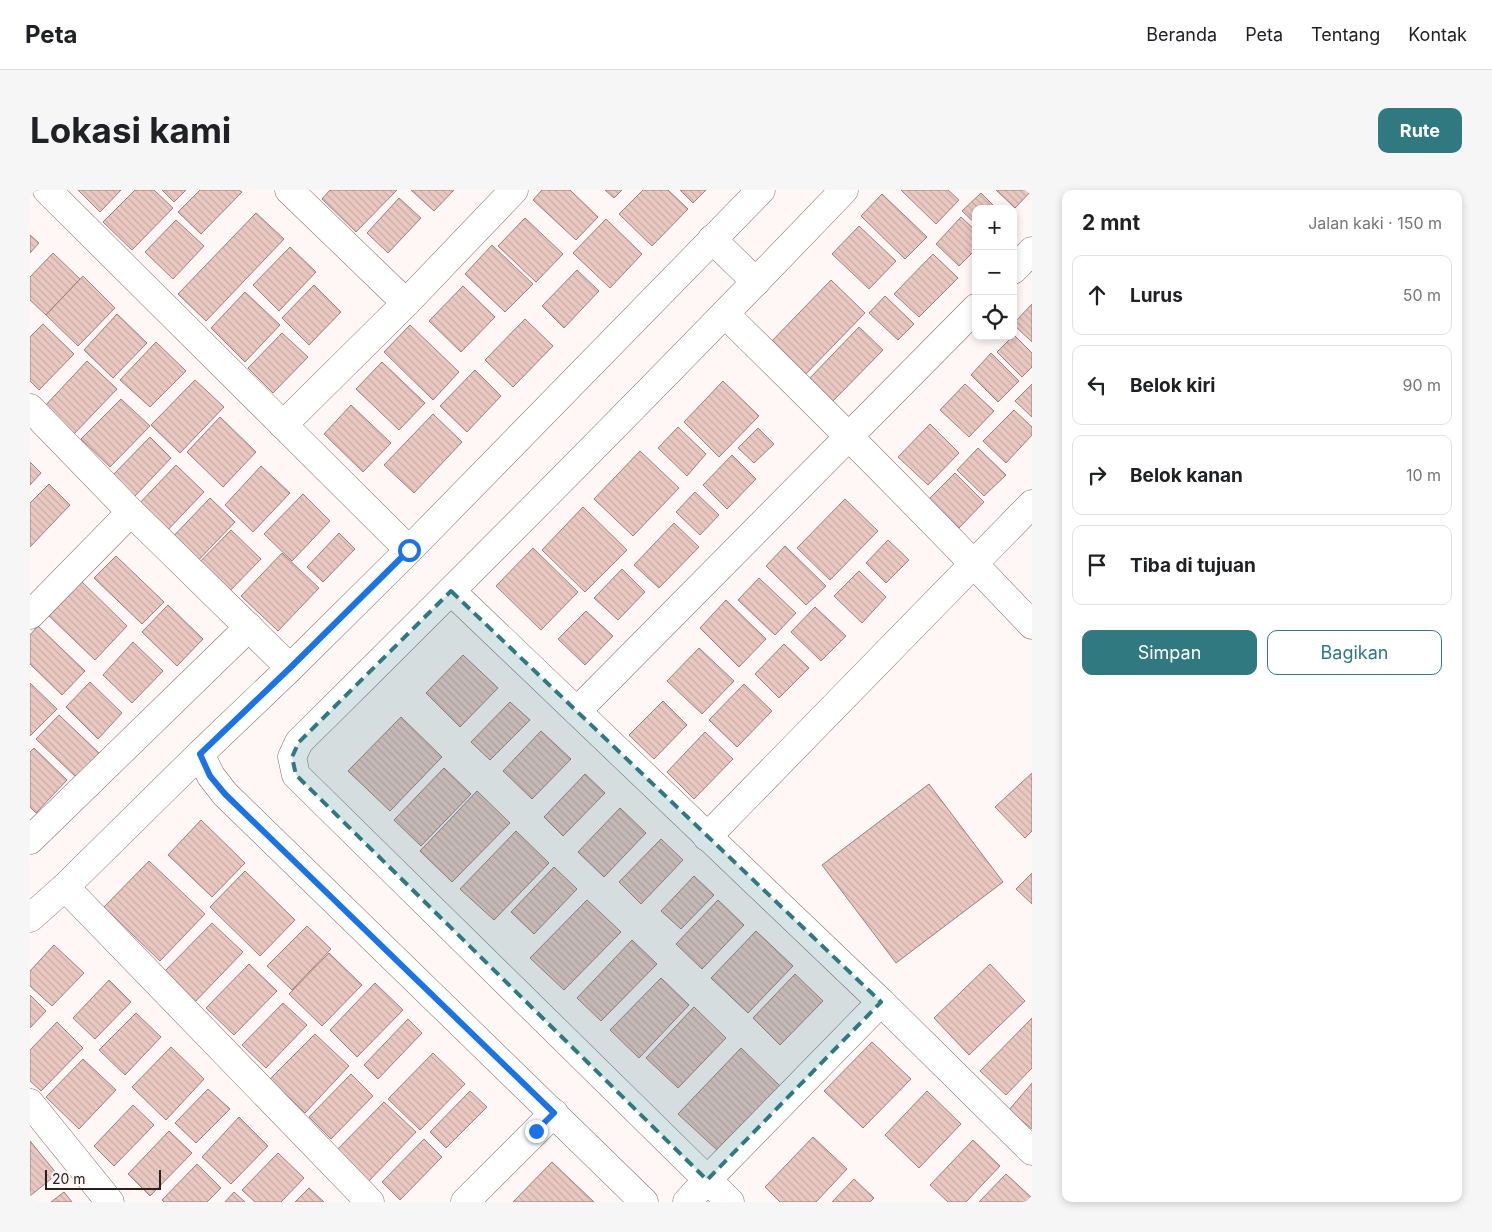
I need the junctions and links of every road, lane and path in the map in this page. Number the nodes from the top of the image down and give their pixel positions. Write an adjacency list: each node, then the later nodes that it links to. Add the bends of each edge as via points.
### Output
1 (47, 190): 14 (street)
2 (289, 190): 10 (street)
3 (514, 190): 10 (street)
4 (761, 190): 6 (street)
5 (844, 190): 9 (street)
6 (712, 239): 9 (street); 18 (street)
7 (1032, 251): 8 (street)
8 (1017, 266)
9 (756, 282): 12 (street)
10 (406, 303): 14 (street)
11 (972, 312): 15 (street)
12 (725, 314): 15 (street); 20 (street)
13 (30, 408): 17 (street)
14 (283, 425): 18 (street)
15 (850, 435): 19 (street); 25 (street)
16 (1032, 504): 19 (street)
17 (131, 512): 21 (street); 23 (street)
18 (409, 550): 24 (street)
19 (974, 564): 22 (street); 27 (street)
20 (451, 591): 25 (street); 35 (street, via 299,742 292,757 296,775)
21 (30, 615)
22 (1032, 626)
23 (249, 627): 24 (street); 28 (street)
24 (290, 668): 26 (street)
25 (577, 711): 27 (street)
26 (200, 754): 29 (street); 33 (street, via 210,776 225,794)
27 (707, 837): 31 (street)
28 (30, 840)
29 (65, 887): 30 (street); 37 (street)
30 (30, 918)
31 (881, 1002): 34 (street); 35 (street)
32 (30, 1103): 36 (street)
33 (554, 1113): 38 (street); 39 (street)
34 (1032, 1151)
35 (707, 1180): 40 (street); 41 (street)
36 (110, 1202)
37 (370, 1202)
38 (465, 1202)
39 (644, 1202)
40 (687, 1202)
41 (730, 1202)

